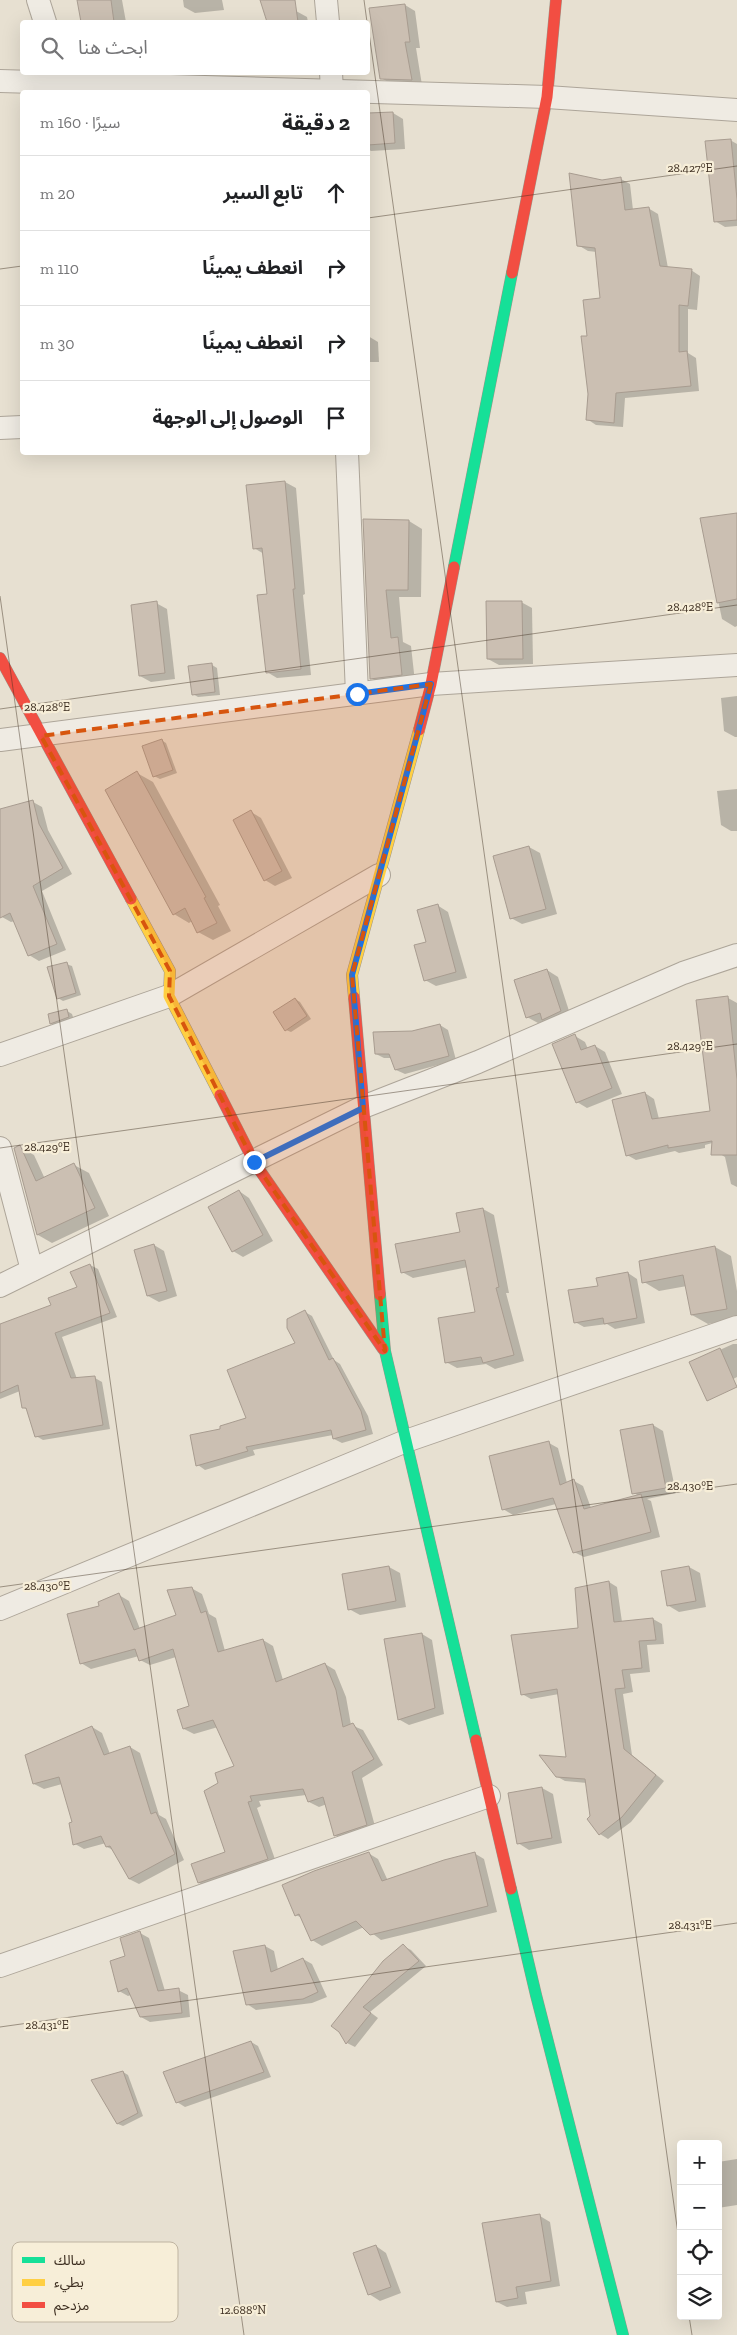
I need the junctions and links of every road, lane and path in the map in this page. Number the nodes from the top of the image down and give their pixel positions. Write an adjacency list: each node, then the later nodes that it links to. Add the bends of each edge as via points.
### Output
1 (38, 0): 4 (street)
2 (326, 0): 5 (street)
3 (556, 0): 9 (street)
4 (44, 20)
5 (328, 20)
6 (0, 81): 7 (street)
7 (63, 83): 8 (street)
8 (332, 85): 9 (street)
9 (547, 97): 10 (street); 16 (street)
10 (737, 110)
11 (20, 427): 12 (street)
12 (0, 428)
13 (347, 455): 17 (street)
14 (0, 658): 18 (street)
15 (737, 665): 16 (street)
16 (431, 684): 17 (street); 20 (street)
17 (357, 694): 18 (street)
18 (41, 736): 19 (street); 22 (street, via 170,971)
19 (0, 740)
20 (379, 875): 22 (street); 24 (street, via 352,975)
21 (737, 955): 24 (street, via 683,973)
22 (168, 996): 23 (street); 26 (street)
23 (0, 1054)
24 (363, 1108): 26 (street); 30 (street)
25 (0, 1148): 27 (street)
26 (254, 1162): 27 (street); 30 (street)
27 (32, 1270): 28 (street)
28 (0, 1286)
29 (737, 1327): 31 (street)
30 (384, 1351): 31 (street)
31 (406, 1441): 32 (street); 33 (street)
32 (0, 1609)
33 (489, 1796): 34 (street); 35 (street)
34 (0, 1966)
35 (623, 2335)

